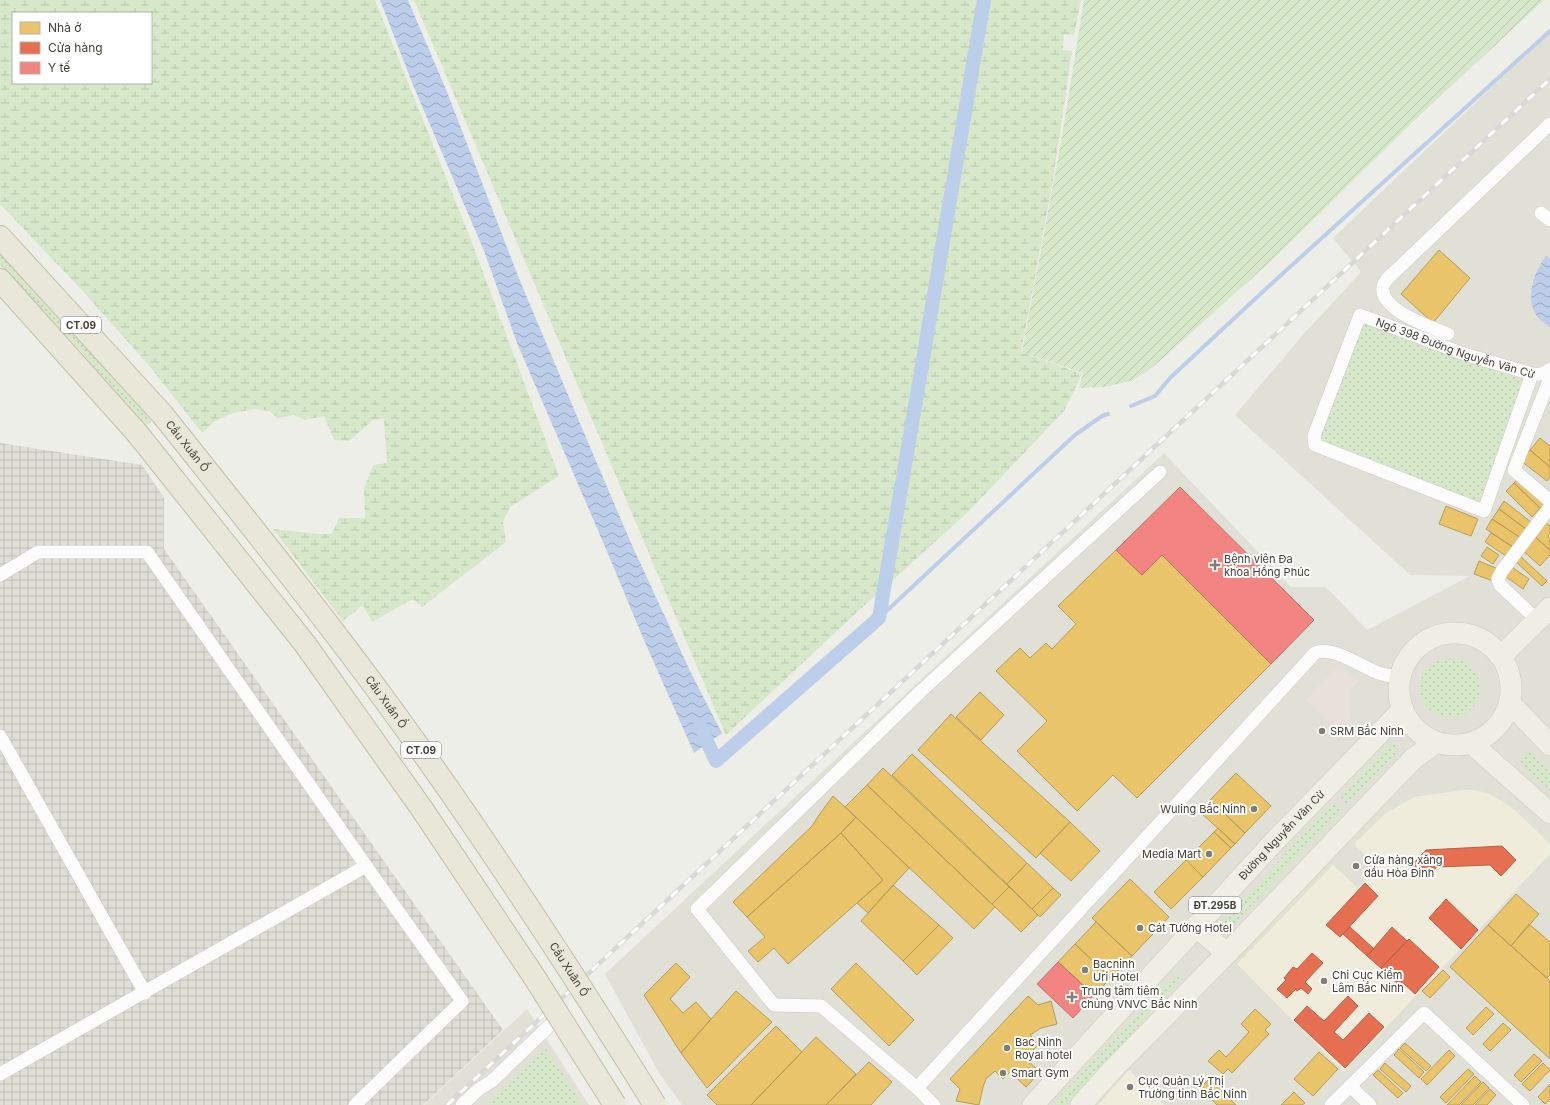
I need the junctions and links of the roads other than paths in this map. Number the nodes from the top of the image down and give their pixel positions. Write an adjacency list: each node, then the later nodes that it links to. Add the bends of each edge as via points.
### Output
1 (1550, 124): 4 (street, via 1387,279 1383,287 1386,300 1403,315)
2 (0, 237): 33 (highway, Cầu Xuân Ổ / CT.09, bridge, via 162,414 331,627 451,792)
3 (0, 280): 32 (highway, CT.09, bridge, via 138,432 305,644 422,809 533,975)
4 (1448, 334)
5 (1550, 369): 6 (street, Ngõ 398 Đường Nguyễn Văn Cừ, via 1544,374)
6 (1532, 374): 6 (street, Ngõ 398 Đường Nguyễn Văn Cừ, via 1464,354 1360,315 1315,433 1315,445 1484,511)
7 (1550, 378): 9 (street, via 1514,470)
8 (1160, 472): 29 (street, via 920,692 697,909 774,1005 821,1006)
9 (1550, 501)
10 (1550, 507): 12 (street, via 1498,579 1500,586)
11 (0, 575): 22 (street, via 38,552 147,552)
12 (1544, 614): 13 (main road)
13 (1501, 656): 14 (main road, via 1486,642 1472,635 1442,634 1427,640 1414,650 1405,663); 15 (main road, via 1511,680)
14 (1400, 678): 16 (main road, via 1399,694); 29 (street, via 1376,672 1331,652 1319,651 1315,654)
15 (1510, 703): 19 (main road, via 1504,717 1494,729); 20 (main road)
16 (1403, 709): 18 (main road, via 1416,729); 23 (main road, Đường Nguyễn Văn Cừ / ĐT.295B)
17 (0, 736): 25 (street)
18 (1436, 742): 19 (main road, via 1452,745); 24 (main road, via 1412,760)
19 (1471, 742): 21 (main road)
20 (1550, 744)
21 (1550, 813)
22 (366, 866): 25 (street); 30 (street, via 462,1001)
23 (1196, 926): 24 (main road); 35 (main road, Đường Nguyễn Văn Cừ / ĐT.295B)
24 (1226, 954): 36 (main road)
25 (145, 993): 27 (street)
26 (550, 1026): 31 (street, via 492,1081)
27 (0, 1074)
28 (1350, 1086): 37 (street); 38 (street); 39 (street, via 1424,1013)
29 (917, 1088): 34 (street)
30 (355, 1105)
31 (462, 1105)
32 (615, 1105)
33 (655, 1105)
34 (934, 1105)
35 (1033, 1105)
36 (1081, 1105)
37 (1331, 1105)
38 (1370, 1105)
39 (1523, 1105)

